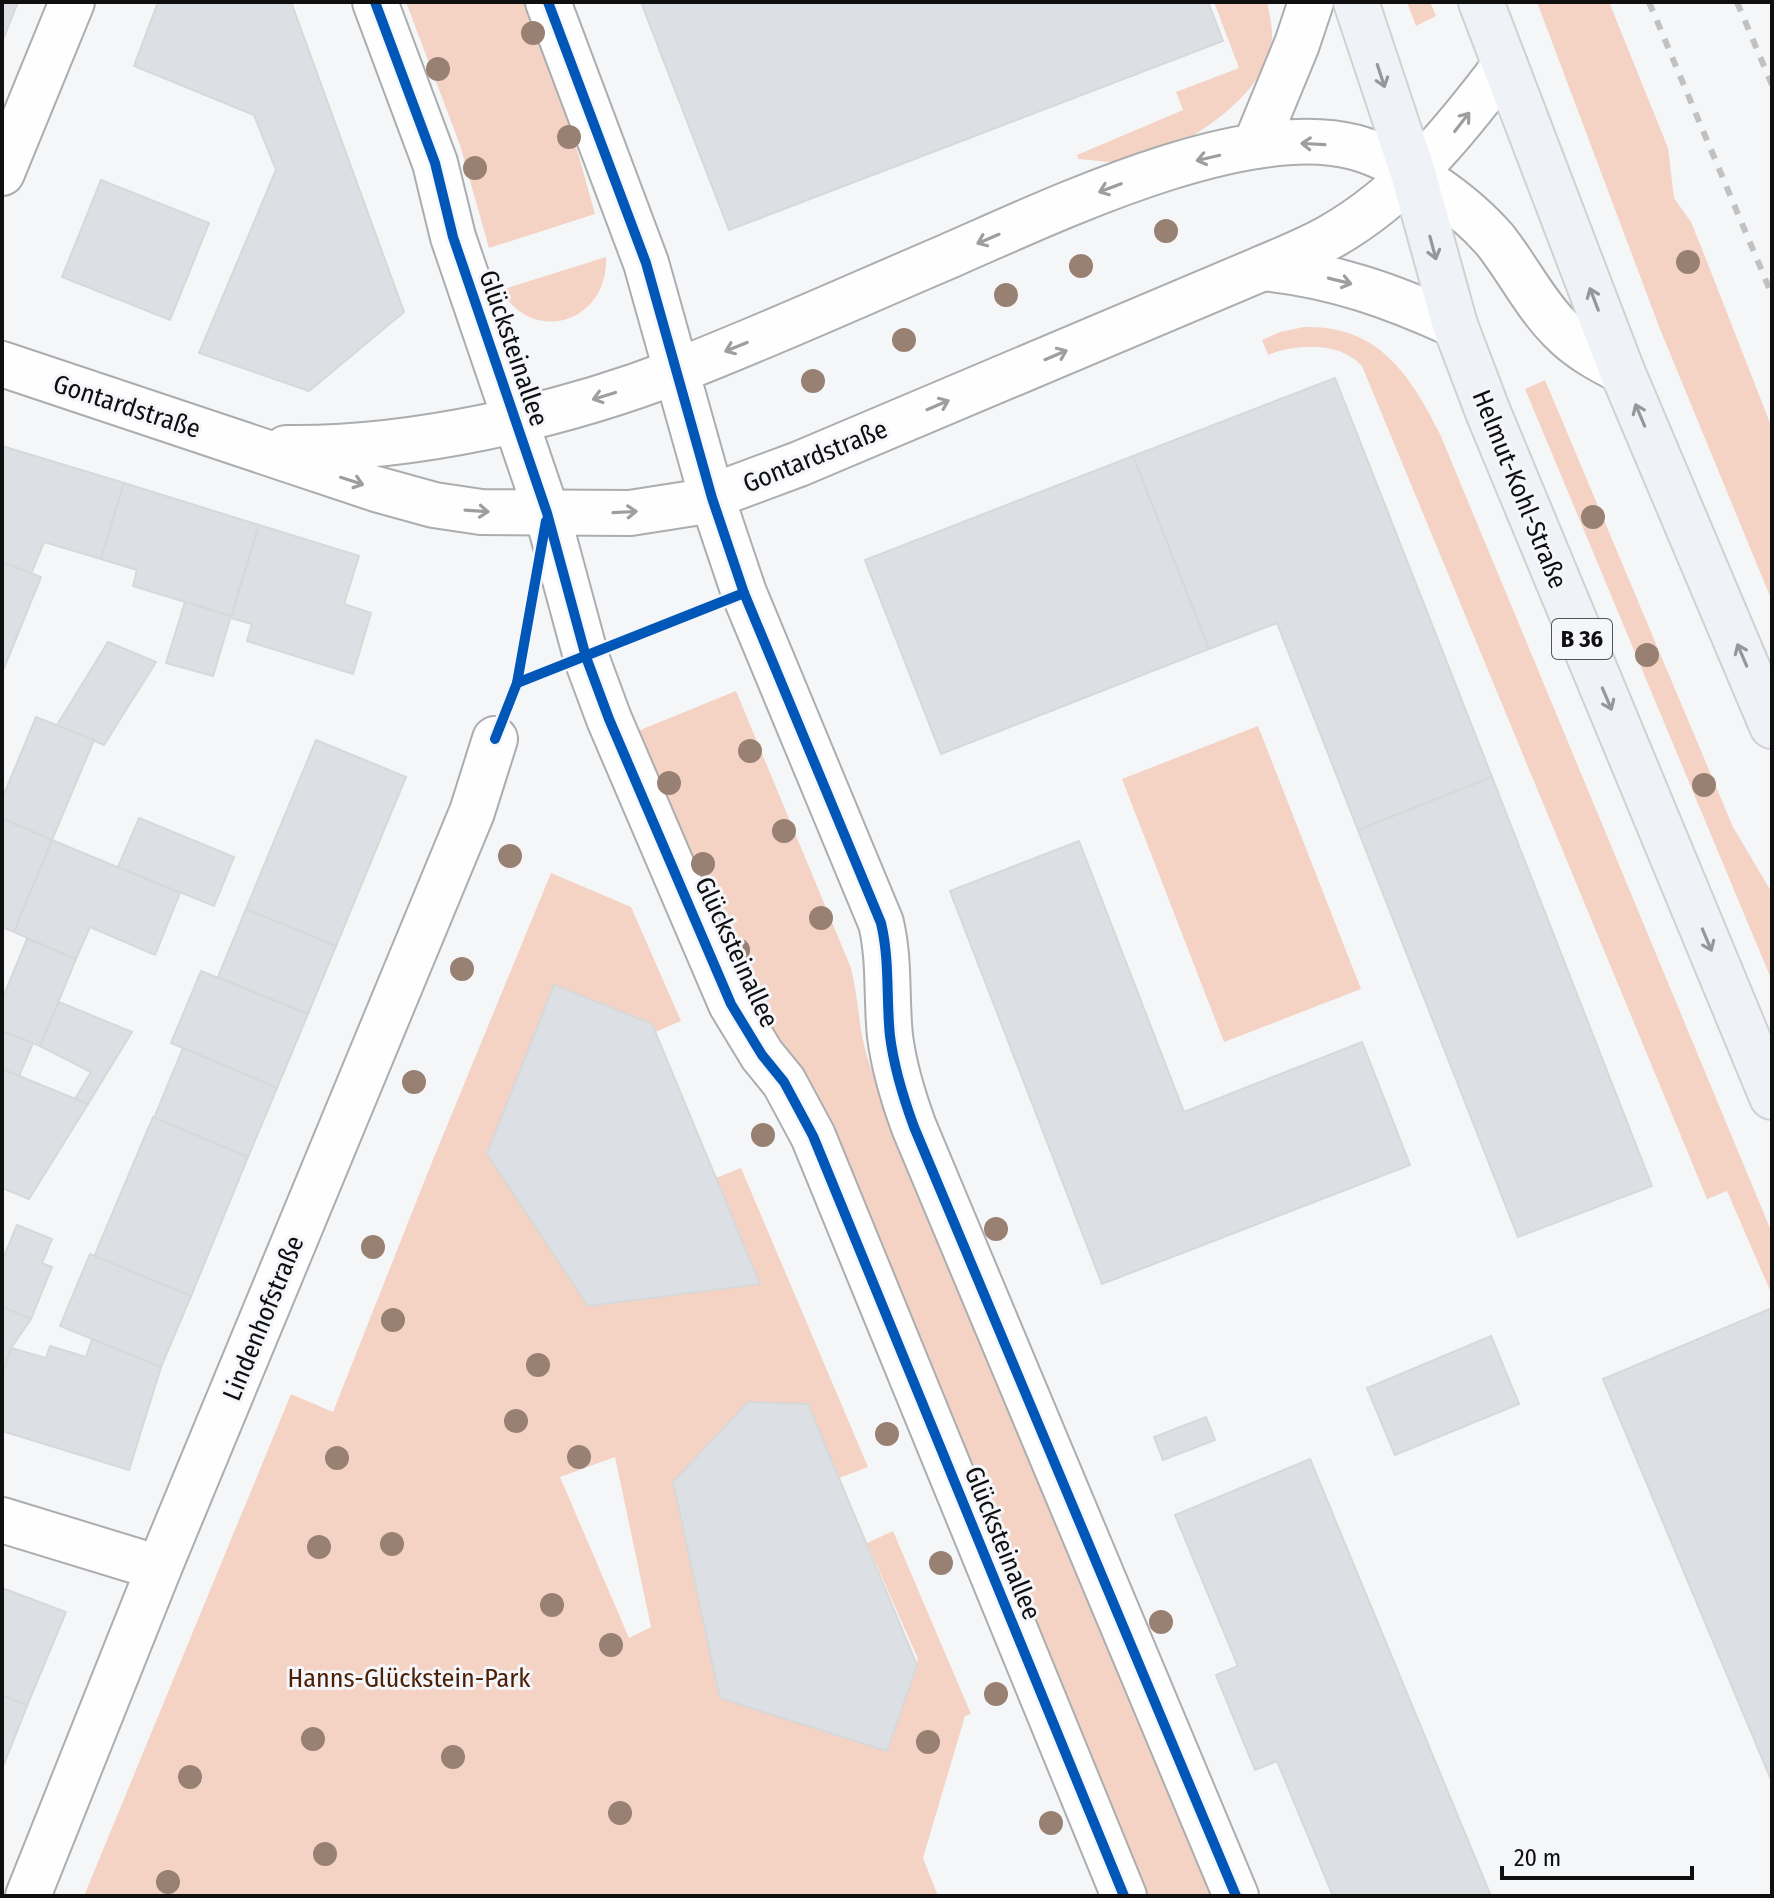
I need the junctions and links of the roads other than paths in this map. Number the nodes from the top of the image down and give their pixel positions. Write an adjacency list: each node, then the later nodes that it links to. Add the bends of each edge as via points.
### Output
1 (72, 2): 9 (street)
2 (375, 2): 16 (street, Glücksteinallee, via 435,163 453,237)
3 (548, 2): 14 (street, via 646,263)
4 (1311, 2): 8 (street)
5 (1356, 2): 10 (main road, Helmut-Kohl-Straße / B 36, one-way to 10)
6 (1481, 2): 7 (main road)
7 (1505, 65): 10 (street, Gontardstraße, one-way to 7, via 1454,132); 15 (main road, one-way to 7)
8 (1255, 146): 10 (street, Gontardstraße, one-way to 8, via 1354,147 1307,142); 14 (street, Gontardstraße, one-way to 14, via 1161,169 1089,197)
9 (2, 173)
10 (1413, 173): 11 (street, Gontardstraße, via 1333,235); 12 (main road, Helmut-Kohl-Straße / B 36, one-way to 12); 15 (street, Gontardstraße, via 1459,204 1493,239 1560,330 1589,354)
11 (1263, 268): 12 (street, one-way to 12, via 1359,286); 18 (street, Gontardstraße, one-way to 11)
12 (1455, 325): 22 (main road, Helmut-Kohl-Straße / B 36, one-way to 22)
13 (2, 364): 17 (street, Gontardstraße)
14 (678, 371): 16 (street, Gontardstraße, one-way to 16); 18 (street)
15 (1622, 371): 20 (main road, one-way to 15)
16 (514, 419): 17 (street, Gontardstraße, via 394,441); 19 (street, Glücksteinallee)
17 (252, 447): 19 (street, Gontardstraße, one-way to 19, via 434,505)
18 (712, 498): 19 (street, Gontardstraße, one-way to 18, via 630,513); 27 (street, via 744,593 881,923 894,1061 914,1127)
19 (547, 513): 26 (street, Glücksteinallee, via 586,657 609,719 731,1004 813,1136)
20 (1772, 726)
21 (495, 739): 24 (street, Lindenhofstraße, via 472,812)
22 (1772, 1097)
23 (2, 1520): 24 (street)
24 (159, 1568): 25 (street, Lindenhofstraße)
25 (28, 1896)
26 (1124, 1896)
27 (1236, 1896)

